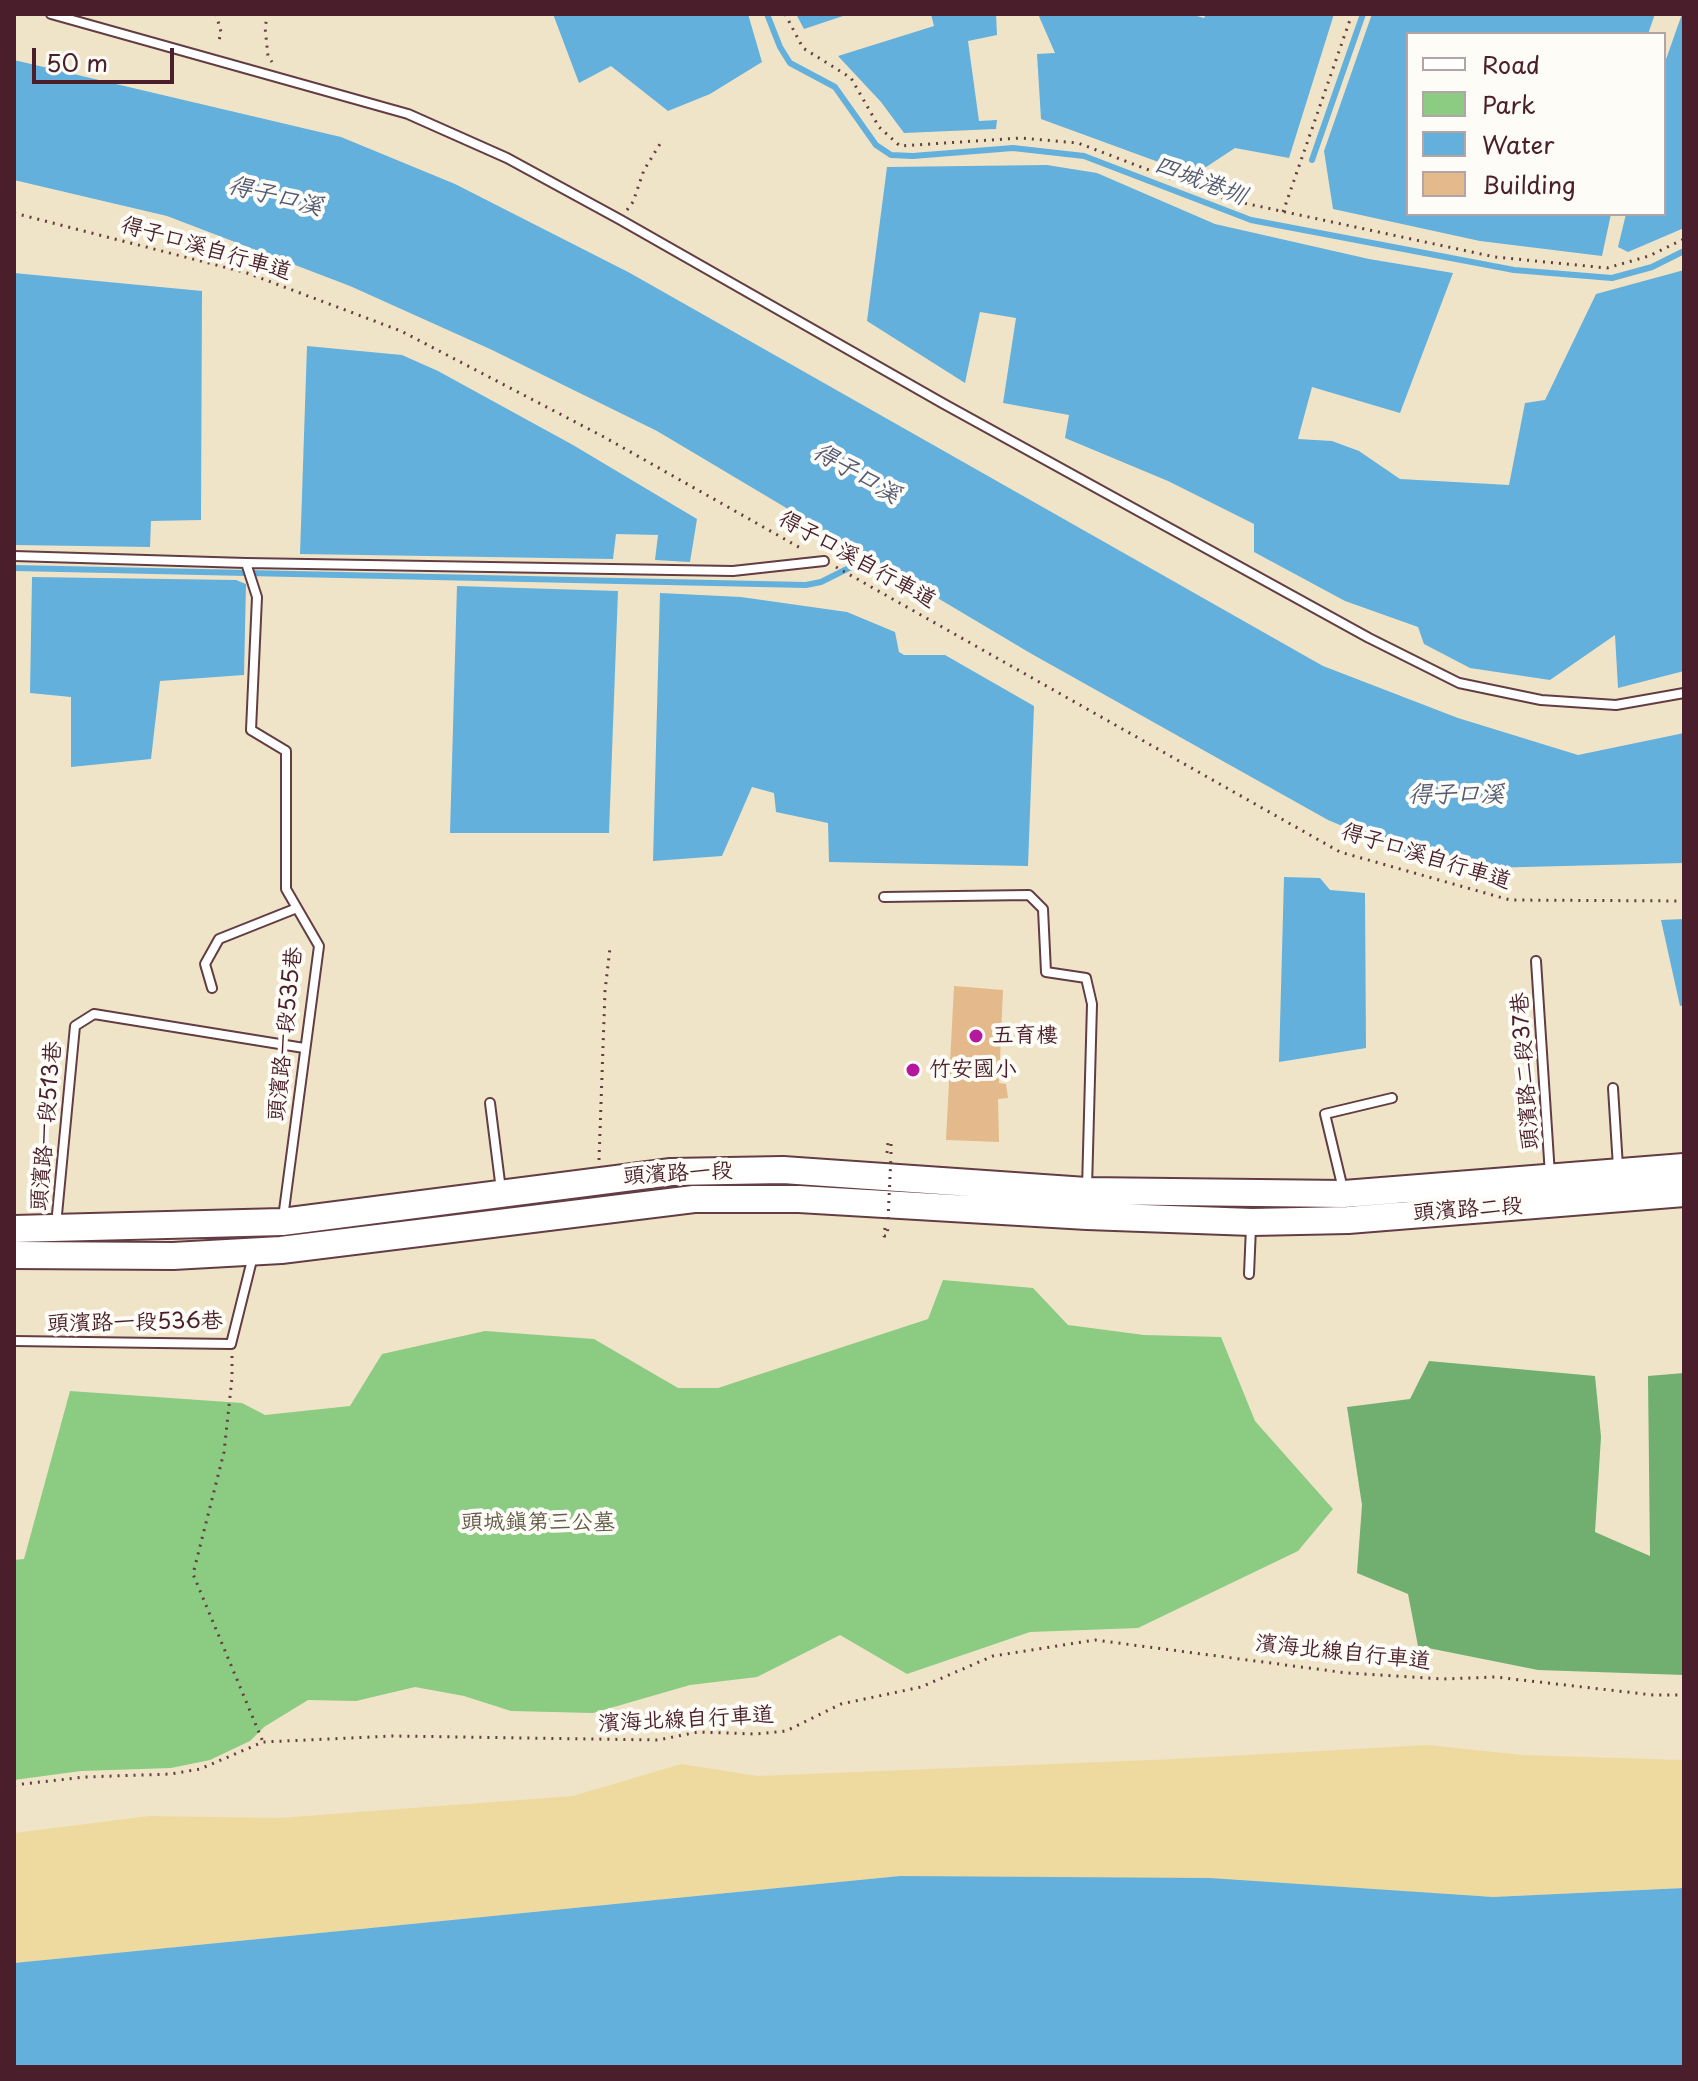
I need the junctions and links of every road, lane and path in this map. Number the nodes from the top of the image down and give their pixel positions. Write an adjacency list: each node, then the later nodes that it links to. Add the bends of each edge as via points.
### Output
1 (51, 14): 6 (lane)
2 (216, 14): 6 (path, via 221,32)
3 (268, 14): 7 (path, via 268,56)
4 (785, 14): 9 (path, via 803,48 851,78 879,127 900,146 1021,138 1078,143 1225,199)
5 (1352, 14): 9 (path)
6 (215, 60): 7 (lane)
7 (279, 77): 11 (lane, via 408,114 507,158)
8 (660, 144): 11 (path, via 633,202)
9 (1283, 212): 12 (path, via 1495,257 1607,268)
10 (14, 213): 14 (path, 得子口溪自行車道, via 247,273 401,331)
11 (619, 219): 16 (lane, via 944,404 1459,683 1541,700 1616,705)
12 (1684, 239)
13 (14, 556): 15 (lane)
14 (824, 561): 15 (lane, via 733,571); 18 (path, 得子口溪自行車道, via 1340,852 1510,900)
15 (246, 563): 19 (lane, 頭濱路一段535巷, via 257,597 251,730 286,751 286,889)
16 (1684, 693)
17 (884, 897): 37 (lane, via 1029,895 1043,909 1046,972 1086,978 1092,1004)
18 (1684, 901)
19 (297, 908): 22 (lane, via 219,939 205,964); 23 (lane, 頭濱路一段535巷, via 319,946)
20 (610, 948): 30 (path)
21 (1536, 961): 32 (lane, 頭濱路二段37巷)
22 (212, 988)
23 (304, 1048): 40 (lane, 頭濱路一段535巷); 44 (lane, 頭濱路一段513巷, via 94,1014 75,1026)
24 (1613, 1088): 29 (lane)
25 (1392, 1098): 35 (lane, via 1325,1114)
26 (490, 1103): 36 (lane)
27 (889, 1154): 39 (path, bridge)
28 (1684, 1167): 29 (main road, 頭濱路二段)
29 (1618, 1172): 32 (main road, 頭濱路二段)
30 (598, 1180): 33 (main road, 頭濱路一段, via 671,1172 783,1170); 36 (main road, 頭濱路一段)
31 (1000, 1184): 33 (main road, 頭濱路一段); 37 (main road, 頭濱路一段); 38 (main road)
32 (1552, 1191): 34 (main road, 頭濱路二段); 35 (main road, 頭濱路二段); 41 (main road, 頭濱路二段, via 1348,1220)
33 (937, 1193): 38 (main road, 頭濱路一段); 45 (main road, 頭濱路一段, via 623,1205)
34 (1684, 1193)
35 (1344, 1194): 37 (main road, 頭濱路一段)
36 (501, 1195): 40 (main road, 頭濱路一段)
37 (1087, 1203): 38 (main road, 頭濱路一段); 41 (main road, 頭濱路一段)
38 (1000, 1211)
39 (886, 1221)
40 (282, 1222): 42 (main road, 頭濱路一段); 45 (lane, 頭濱路一段535巷)
41 (1252, 1222): 48 (lane)
42 (255, 1223): 44 (main road, 頭濱路一段); 46 (lane, 頭濱路一段536巷)
43 (14, 1229): 44 (main road, 頭濱路一段)
44 (55, 1229)
45 (281, 1250): 46 (main road, 頭濱路一段)
46 (253, 1252): 47 (main road, 頭濱路一段); 50 (lane, 頭濱路一段536巷)
47 (14, 1255)
48 (1249, 1274)
49 (14, 1341): 50 (lane, 頭濱路一段536巷)
50 (231, 1344): 52 (path, via 224,1452 193,1574)
51 (1684, 1695): 52 (path, 濱海北線自行車道, via 1495,1677 1347,1673 1095,1640 993,1656 921,1687 841,1704 786,1731 698,1732 658,1740 393,1736)
52 (263, 1742): 53 (path, 濱海北線自行車道, via 200,1769)
53 (14, 1785)

